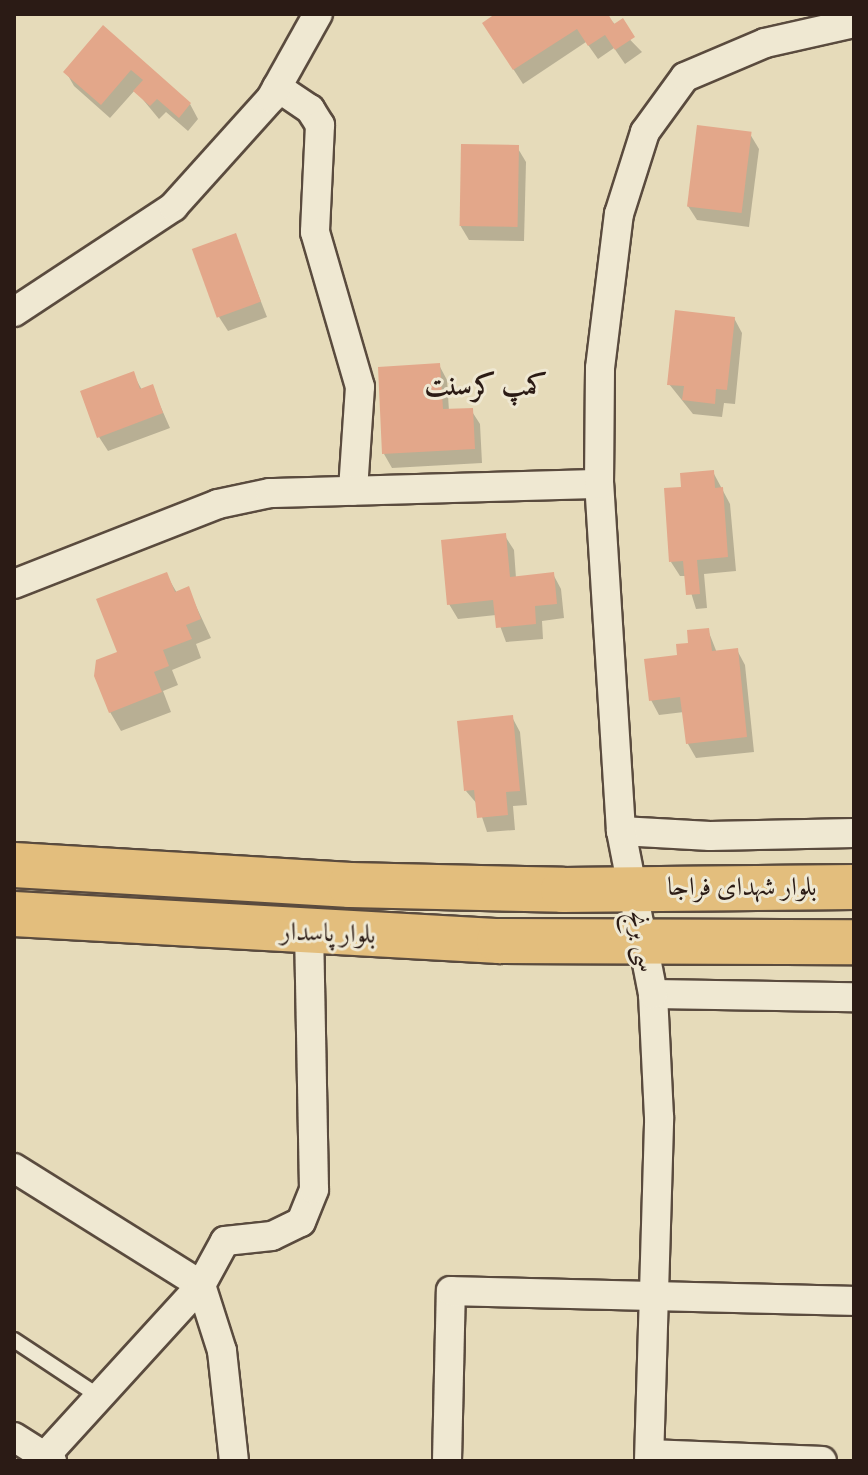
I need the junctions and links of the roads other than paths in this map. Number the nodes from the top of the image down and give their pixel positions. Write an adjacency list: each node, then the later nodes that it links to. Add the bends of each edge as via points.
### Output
1 (318, 14): 3 (street)
2 (854, 23): 5 (street, سی برنج, via 765,43 685,77 645,132 619,214 600,368)
3 (277, 87): 4 (street, via 173,207); 6 (street, via 310,109 320,125 315,232 360,387)
4 (14, 312)
5 (599, 484): 6 (street); 8 (street, سی برنج)
6 (353, 491): 7 (street, via 270,493 218,504)
7 (14, 584)
8 (621, 831): 9 (street, via 710,836); 13 (street, سی برنج)
9 (854, 833)
10 (14, 865): 11 (main road, بلوار پاسدار)
11 (175, 878): 13 (main road, بلوار پاسدار); 15 (main road)
12 (854, 887): 13 (main road, بلوار شهدای فراجا)
13 (630, 888): 17 (street, سی برنج)
14 (14, 914): 15 (main road, بلوار پاسدار)
15 (174, 927): 16 (main road, بلوار پاسدار)
16 (309, 933): 17 (main road, بلوار پاسدار); 22 (street, via 314,1189 301,1222 272,1236 225,1241)
17 (643, 941): 18 (main road); 19 (street, سی برنج)
18 (854, 942)
19 (653, 994): 20 (street); 23 (street, سی برنج, via 659,1117)
20 (854, 997)
21 (14, 1168): 22 (street)
22 (201, 1285): 26 (street); 30 (street, via 222,1351)
23 (654, 1294): 24 (street); 29 (street, سی برنج); 31 (street, via 451,1291)
24 (854, 1301)
25 (14, 1340): 26 (lane)
26 (100, 1397): 28 (street)
27 (14, 1437): 28 (street)
28 (49, 1458)
29 (650, 1458): 32 (street)
30 (234, 1461)
31 (447, 1461)
32 (822, 1461)

